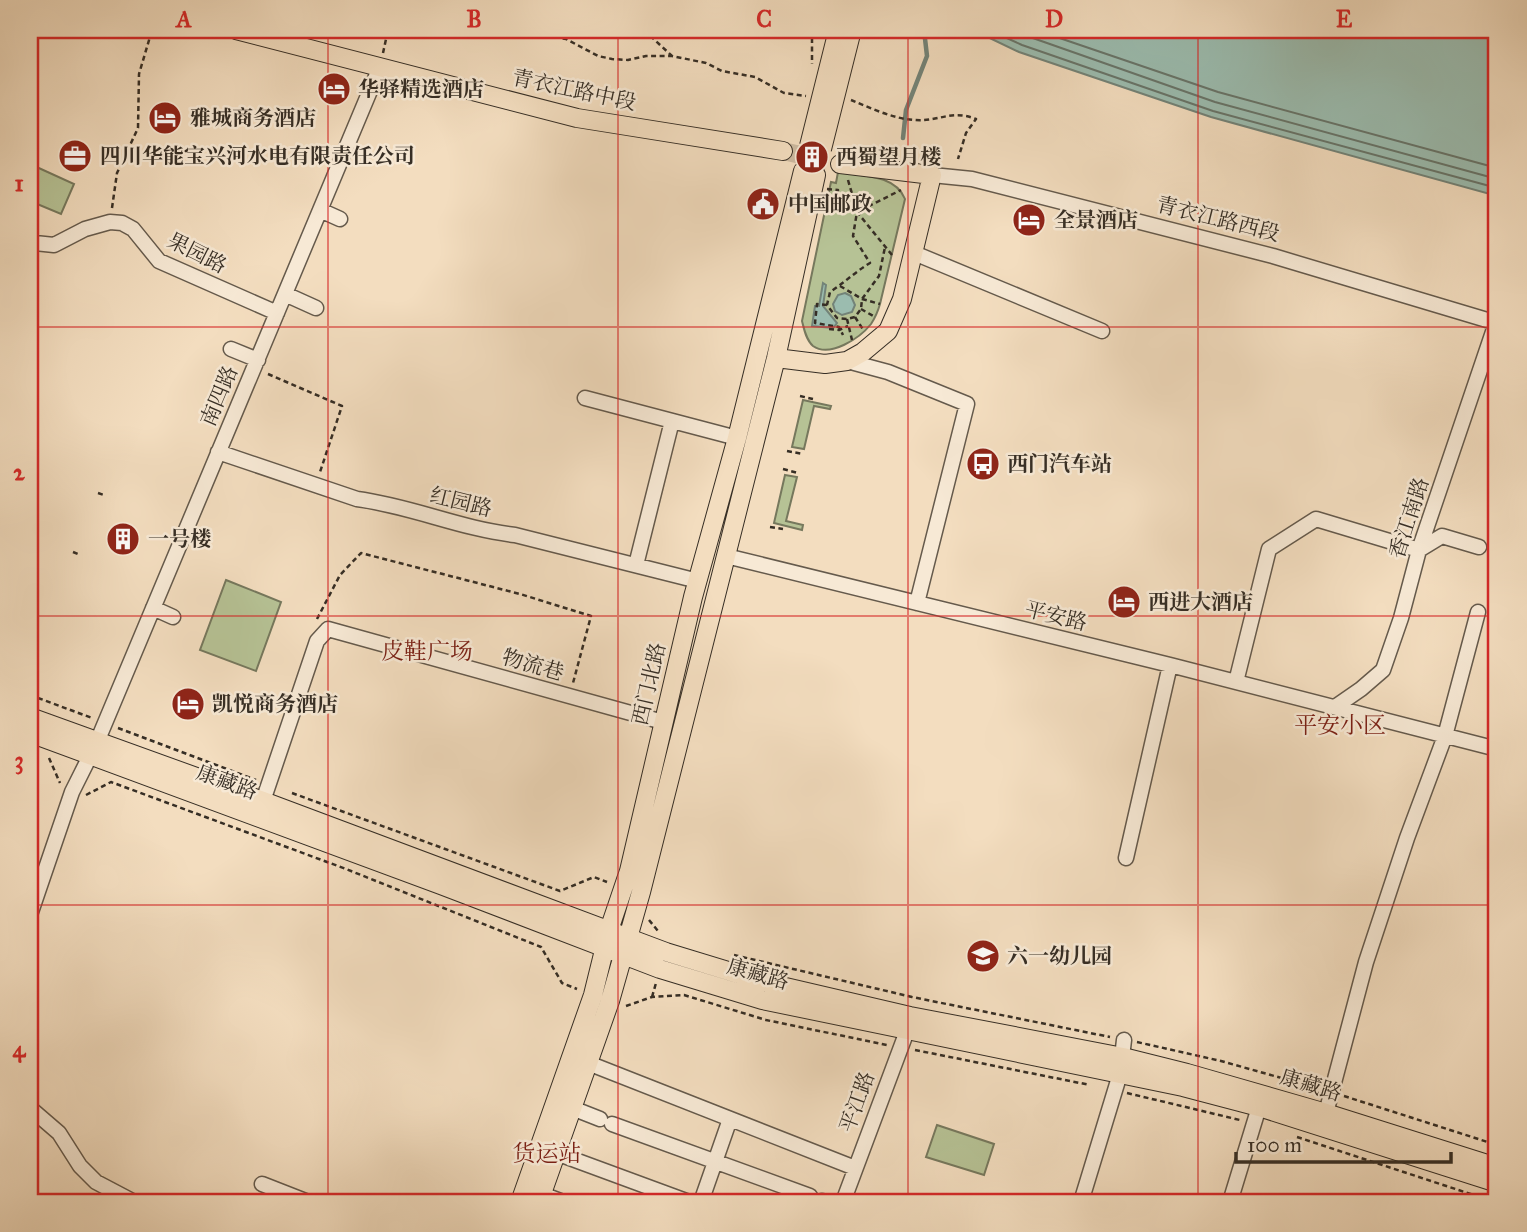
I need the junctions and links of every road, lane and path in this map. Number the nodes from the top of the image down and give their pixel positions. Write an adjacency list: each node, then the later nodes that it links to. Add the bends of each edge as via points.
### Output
1 (152, 30): 23 (path, via 139,74 138,128 117,173)
2 (236, 30): 10 (main road, 青衣江路中段)
3 (388, 30): 10 (path)
4 (470, 30): 9 (path, via 565,39 612,59)
5 (644, 30): 9 (path)
6 (808, 30): 11 (path)
7 (838, 30): 8 (main road, bridge, via 816,147)
8 (852, 30)
9 (672, 56): 12 (path, via 755,76 784,93)
10 (380, 66): 14 (main road, 青衣江路中段, via 577,118); 20 (street, 南四路)
11 (812, 66)
12 (811, 96)
13 (849, 100): 15 (path, via 917,121 962,113 975,119)
14 (783, 151)
15 (958, 159)
16 (844, 171): 17 (main road, 青衣江路西段); 21 (path)
17 (932, 175): 26 (main road); 39 (street, 青衣江路西段, via 972,179 1273,256)
18 (829, 190): 21 (path, via 838,190 836,200 843,209)
19 (901, 190): 21 (path)
20 (320, 210): 22 (street); 29 (street, 南四路)
21 (857, 212): 25 (path); 28 (path, via 853,236 870,263)
22 (340, 219)
23 (110, 222): 24 (street, via 54,245 34,243); 35 (street, 果园路, via 133,229 159,261)
24 (30, 238)
25 (885, 247): 27 (path); 30 (path, via 879,276)
26 (915, 253): 43 (street); 48 (main road, via 888,331)
27 (892, 255)
28 (840, 286): 30 (path); 32 (path)
29 (285, 294): 33 (street); 35 (street, 南四路)
30 (863, 299): 31 (path); 34 (path)
31 (880, 304)
32 (823, 305): 38 (path, via 837,318); 44 (path, via 817,306 815,323 834,325)
33 (316, 308)
34 (861, 309): 36 (path); 37 (path)
35 (277, 313): 49 (street, 南四路)
36 (855, 317): 38 (path); 42 (path)
37 (875, 317)
38 (847, 319): 40 (path)
39 (1497, 323): 66 (street, 香江南路)
40 (848, 326): 44 (path); 45 (path)
41 (828, 329): 44 (path)
42 (864, 331)
43 (1102, 331)
44 (843, 332)
45 (852, 340)
46 (232, 349): 49 (street)
47 (776, 358): 48 (main road, via 825,364); 54 (main road, 西门北路, via 809,173); 69 (main road, 西门北路)
48 (847, 361): 72 (street, via 967,404)
49 (256, 364): 56 (street, 南四路); 60 (path, via 342,406)
50 (800, 396): 52 (path)
51 (585, 398): 53 (street)
52 (813, 399)
53 (672, 421): 54 (street); 70 (street)
54 (737, 438): 71 (main road, 西门北路)
55 (787, 451): 57 (path)
56 (218, 452): 60 (street, 红园路); 73 (street, 南四路)
57 (803, 454)
58 (783, 469): 59 (path)
59 (798, 472)
60 (316, 485): 70 (street, 红园路, via 357,499)
61 (98, 493): 62 (path)
62 (104, 495)
63 (769, 527): 64 (path)
64 (783, 529)
65 (1479, 547): 66 (street, via 1442,536)
66 (1419, 550): 78 (street, via 1316,519 1269,550); 81 (street, 香江南路, via 1383,670)
67 (73, 552): 68 (path)
68 (80, 555)
69 (726, 556): 72 (street, 平安路); 96 (main road, 西门北路)
70 (636, 565): 71 (street, 红园路)
71 (698, 580): 83 (main road, 西门北路)
72 (917, 603): 77 (street, 平安路)
73 (153, 608): 75 (street); 84 (street, 南四路)
74 (1478, 612): 86 (street)
75 (173, 617)
76 (328, 625): 80 (street, 物流巷); 80 (path, via 316,618 340,575 361,553 520,593 591,616); 91 (street, via 317,641)
77 (1170, 665): 78 (street, 平安路); 92 (street)
78 (1236, 682): 81 (street, 平安路)
79 (30, 695): 84 (path)
80 (570, 697): 83 (street, 物流巷)
81 (1335, 707): 86 (street, 平安路)
82 (30, 717): 87 (main road, 康藏路)
83 (663, 722): 95 (main road, 西门北路, via 629,871)
84 (105, 723): 87 (street, 南四路); 91 (path)
85 (30, 733): 87 (main road, 康藏路)
86 (1445, 736): 88 (street, 平安路); 104 (street, via 1366,962)
87 (93, 749): 90 (street, 南四路); 91 (main road, 康藏路); 95 (main road, 康藏路)
88 (1497, 749)
89 (40, 754): 90 (path, via 50,758 62,787)
90 (72, 792): 94 (street, 南四路); 97 (path, via 83,796 111,782 346,869 541,947)
91 (266, 793): 93 (path, via 560,891); 95 (main road, 康藏路)
92 (1126, 858)
93 (594, 877)
94 (30, 915)
95 (607, 938): 96 (main road, 康藏路); 118 (main road, 西门北路, via 593,995)
96 (626, 945): 99 (main road, 康藏路, via 660,969 762,1000); 100 (main road, 西门北路)
97 (562, 983)
98 (625, 1007): 99 (path, via 652,997 684,995 766,1020)
99 (905, 1031): 101 (main road, 康藏路); 101 (path); 111 (street, 平江路)
100 (588, 1063): 103 (main road, 西门北路); 106 (street)
101 (1121, 1065): 104 (main road, 康藏路); 105 (path); 105 (main road, 康藏路); 123 (street)
102 (30, 1108): 116 (street, via 59,1133 96,1182)
103 (572, 1108): 108 (main road, 西门北路); 109 (street)
104 (1326, 1113): 110 (main road, 康藏路)
105 (1257, 1115): 112 (main road, 康藏路); 124 (street)
106 (730, 1119): 109 (street); 111 (street)
107 (1292, 1136): 125 (path)
108 (556, 1153): 114 (main road, 西门北路); 120 (street)
109 (715, 1161): 115 (street); 121 (street)
110 (1497, 1167)
111 (855, 1168): 122 (street, 平江路)
112 (1497, 1183)
113 (262, 1184): 117 (street)
114 (541, 1198): 119 (street)
115 (820, 1200)
116 (134, 1202)
117 (308, 1202)
118 (520, 1202)
119 (563, 1202)
120 (689, 1202)
121 (701, 1202)
122 (843, 1202)
123 (1081, 1202)
124 (1230, 1202)
125 (1495, 1202)

